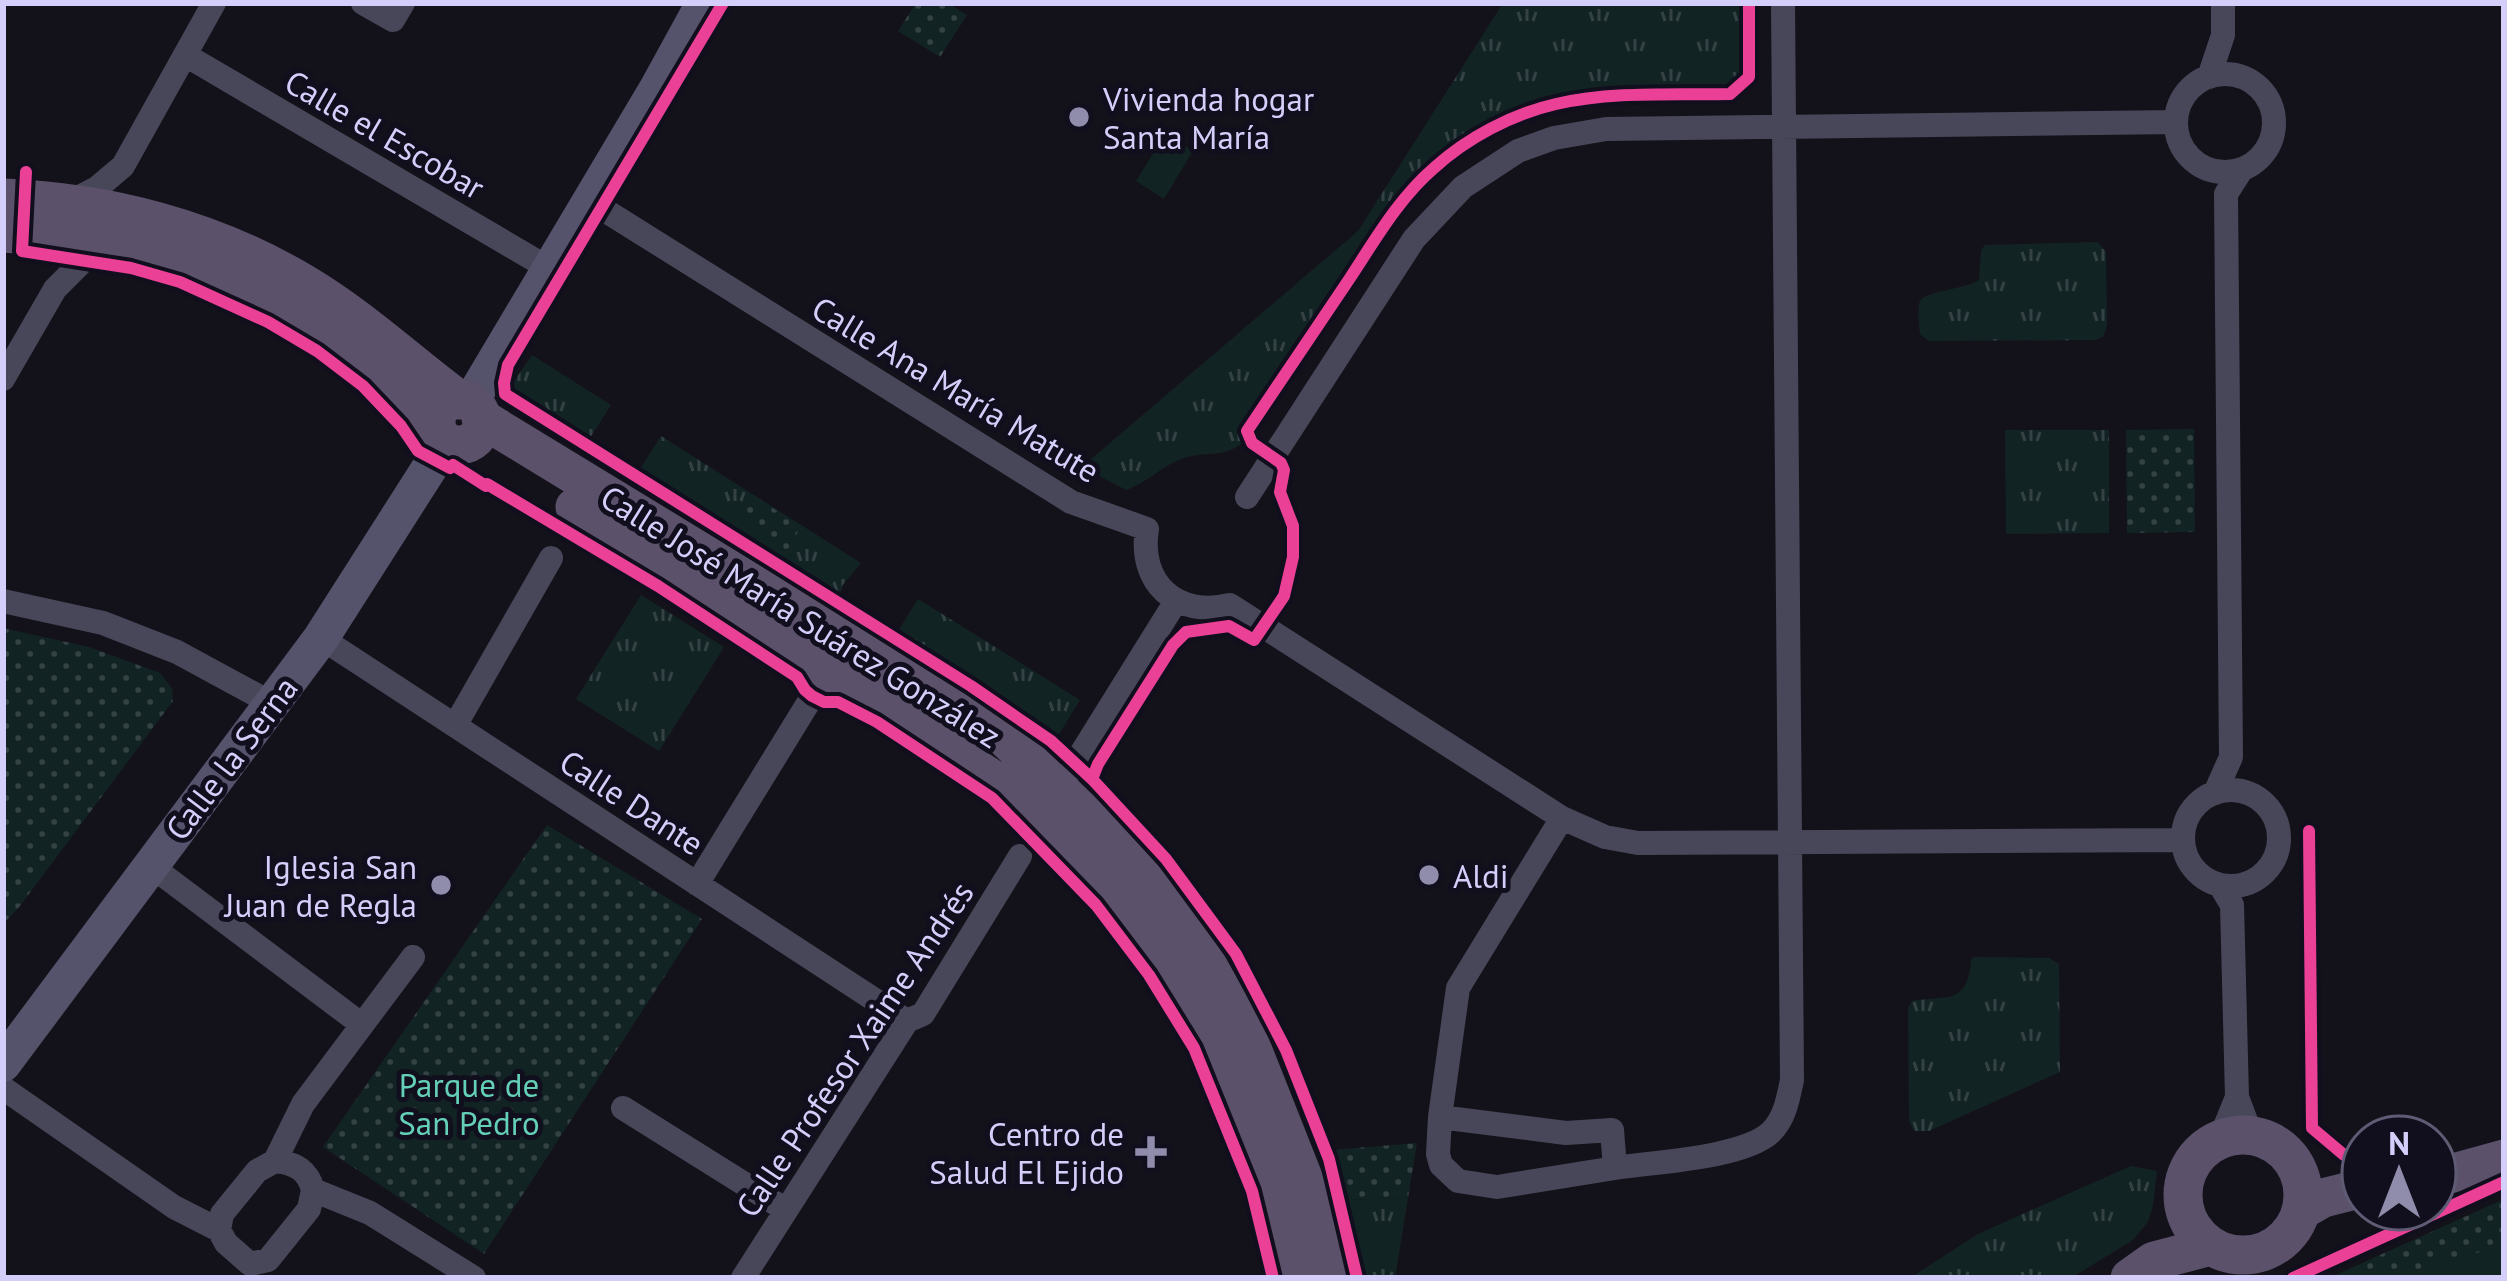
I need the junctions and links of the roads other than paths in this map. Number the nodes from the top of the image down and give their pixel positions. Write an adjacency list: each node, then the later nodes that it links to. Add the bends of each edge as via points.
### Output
1 (362, 3): 2 (street, via 393,20)
2 (403, 3)
3 (704, 3): 18 (street, Calle la Serna)
4 (1783, 3): 12 (street)
5 (2223, 3): 7 (street)
6 (207, 9): 8 (street)
7 (2223, 35): 9 (street); 10 (street)
8 (187, 56): 13 (street); 22 (street, Calle el Escobar)
9 (2209, 76): 10 (street); 11 (street, via 2185,94)
10 (2239, 76): 15 (street, via 2264,93 2274,122 2266,151)
11 (2176, 122): 12 (street); 14 (street, via 2185,152)
12 (1784, 127): 25 (street, via 1606,128 1518,152 1463,187 1414,239); 41 (street)
13 (123, 166): 19 (street); 21 (street)
14 (2211, 170): 15 (street); 16 (street)
15 (2242, 170): 16 (street)
16 (2226, 194): 35 (street)
17 (3, 198): 19 (main road)
18 (590, 201): 22 (street, Calle la Serna); 29 (street, Calle Ana María Matute, via 1071,502 1147,529 1151,574)
19 (67, 203): 21 (main road)
20 (3, 232): 21 (main road)
21 (132, 233): 23 (street, via 69,273); 24 (main road, via 286,310 416,405)
22 (550, 268): 24 (street, Calle la Serna)
23 (3, 379)
24 (460, 422): 27 (main road, Calle José María Suárez González); 30 (street, Calle la Serna); 31 (main road, Calle José María Suárez González, via 503,460)
25 (1247, 497)
26 (551, 558): 34 (street)
27 (754, 586): 31 (main road, via 773,615); 32 (main road, Calle José María Suárez González)
28 (3, 601): 33 (street, via 103,623 177,652)
29 (1176, 601): 36 (street); 39 (street, via 1230,605)
30 (321, 638): 33 (street, Calle la Serna); 34 (street, Calle Dante)
31 (833, 663): 32 (main road, via 908,700); 44 (street); 68 (main road, Calle José María Suárez González, via 1009,790 1112,891 1208,1037 1269,1186)
32 (942, 699): 36 (main road, Calle José María Suárez González, via 1004,737)
33 (271, 704): 43 (street, Calle la Serna)
34 (456, 724): 44 (street, Calle Dante)
35 (2231, 757): 37 (street); 38 (street)
36 (1059, 790): 69 (main road, Calle José María Suárez González, via 1157,893 1228,1000 1292,1144)
37 (2216, 793): 38 (street); 40 (street, via 2190,812)
38 (2247, 793): 45 (street, via 2272,812 2276,856 2259,878)
39 (1562, 818): 41 (street, via 1637,843); 52 (street, via 1458,988)
40 (2182, 840): 41 (street); 45 (street, via 2194,869)
41 (1790, 843): 56 (street, via 1792,1080 1785,1112 1769,1134 1727,1152)
42 (1020, 856): 47 (street, Calle Profesor Xaime Andrés, via 922,1014)
43 (151, 866): 48 (street); 49 (street, Calle la Serna)
44 (697, 884): 47 (street, Calle Dante)
45 (2231, 892): 53 (street)
46 (413, 957): 48 (street)
47 (907, 1021): 61 (street, Calle Profesor Xaime Andrés)
48 (361, 1024): 55 (street, via 303,1104)
49 (3, 1064)
50 (3, 1088): 62 (street, via 173,1207)
51 (623, 1108): 61 (street)
52 (1440, 1117): 56 (street, via 1566,1133 1612,1130); 56 (street, via 1441,1165 1458,1181 1497,1187)
53 (2236, 1137): 60 (main road, via 2271,1141 2288,1154); 63 (main road, via 2211,1143 2186,1175 2182,1196)
54 (2504, 1159): 57 (main road)
55 (275, 1161): 59 (street, via 292,1163); 62 (street, via 222,1214)
56 (1615, 1168)
57 (2459, 1171)
58 (2339, 1185): 60 (main road, via 2318,1181)
59 (313, 1190): 65 (street, via 309,1209 268,1260); 66 (street, via 370,1213)
60 (2300, 1191): 63 (main road, via 2294,1227 2265,1251 2228,1253)
61 (786, 1210): 67 (street, Calle Profesor Xaime Andrés)
62 (219, 1230): 65 (street)
63 (2198, 1231): 64 (main road)
64 (2142, 1270)
65 (249, 1271)
66 (474, 1278)
67 (743, 1278)
68 (1292, 1278)
69 (1328, 1278)

